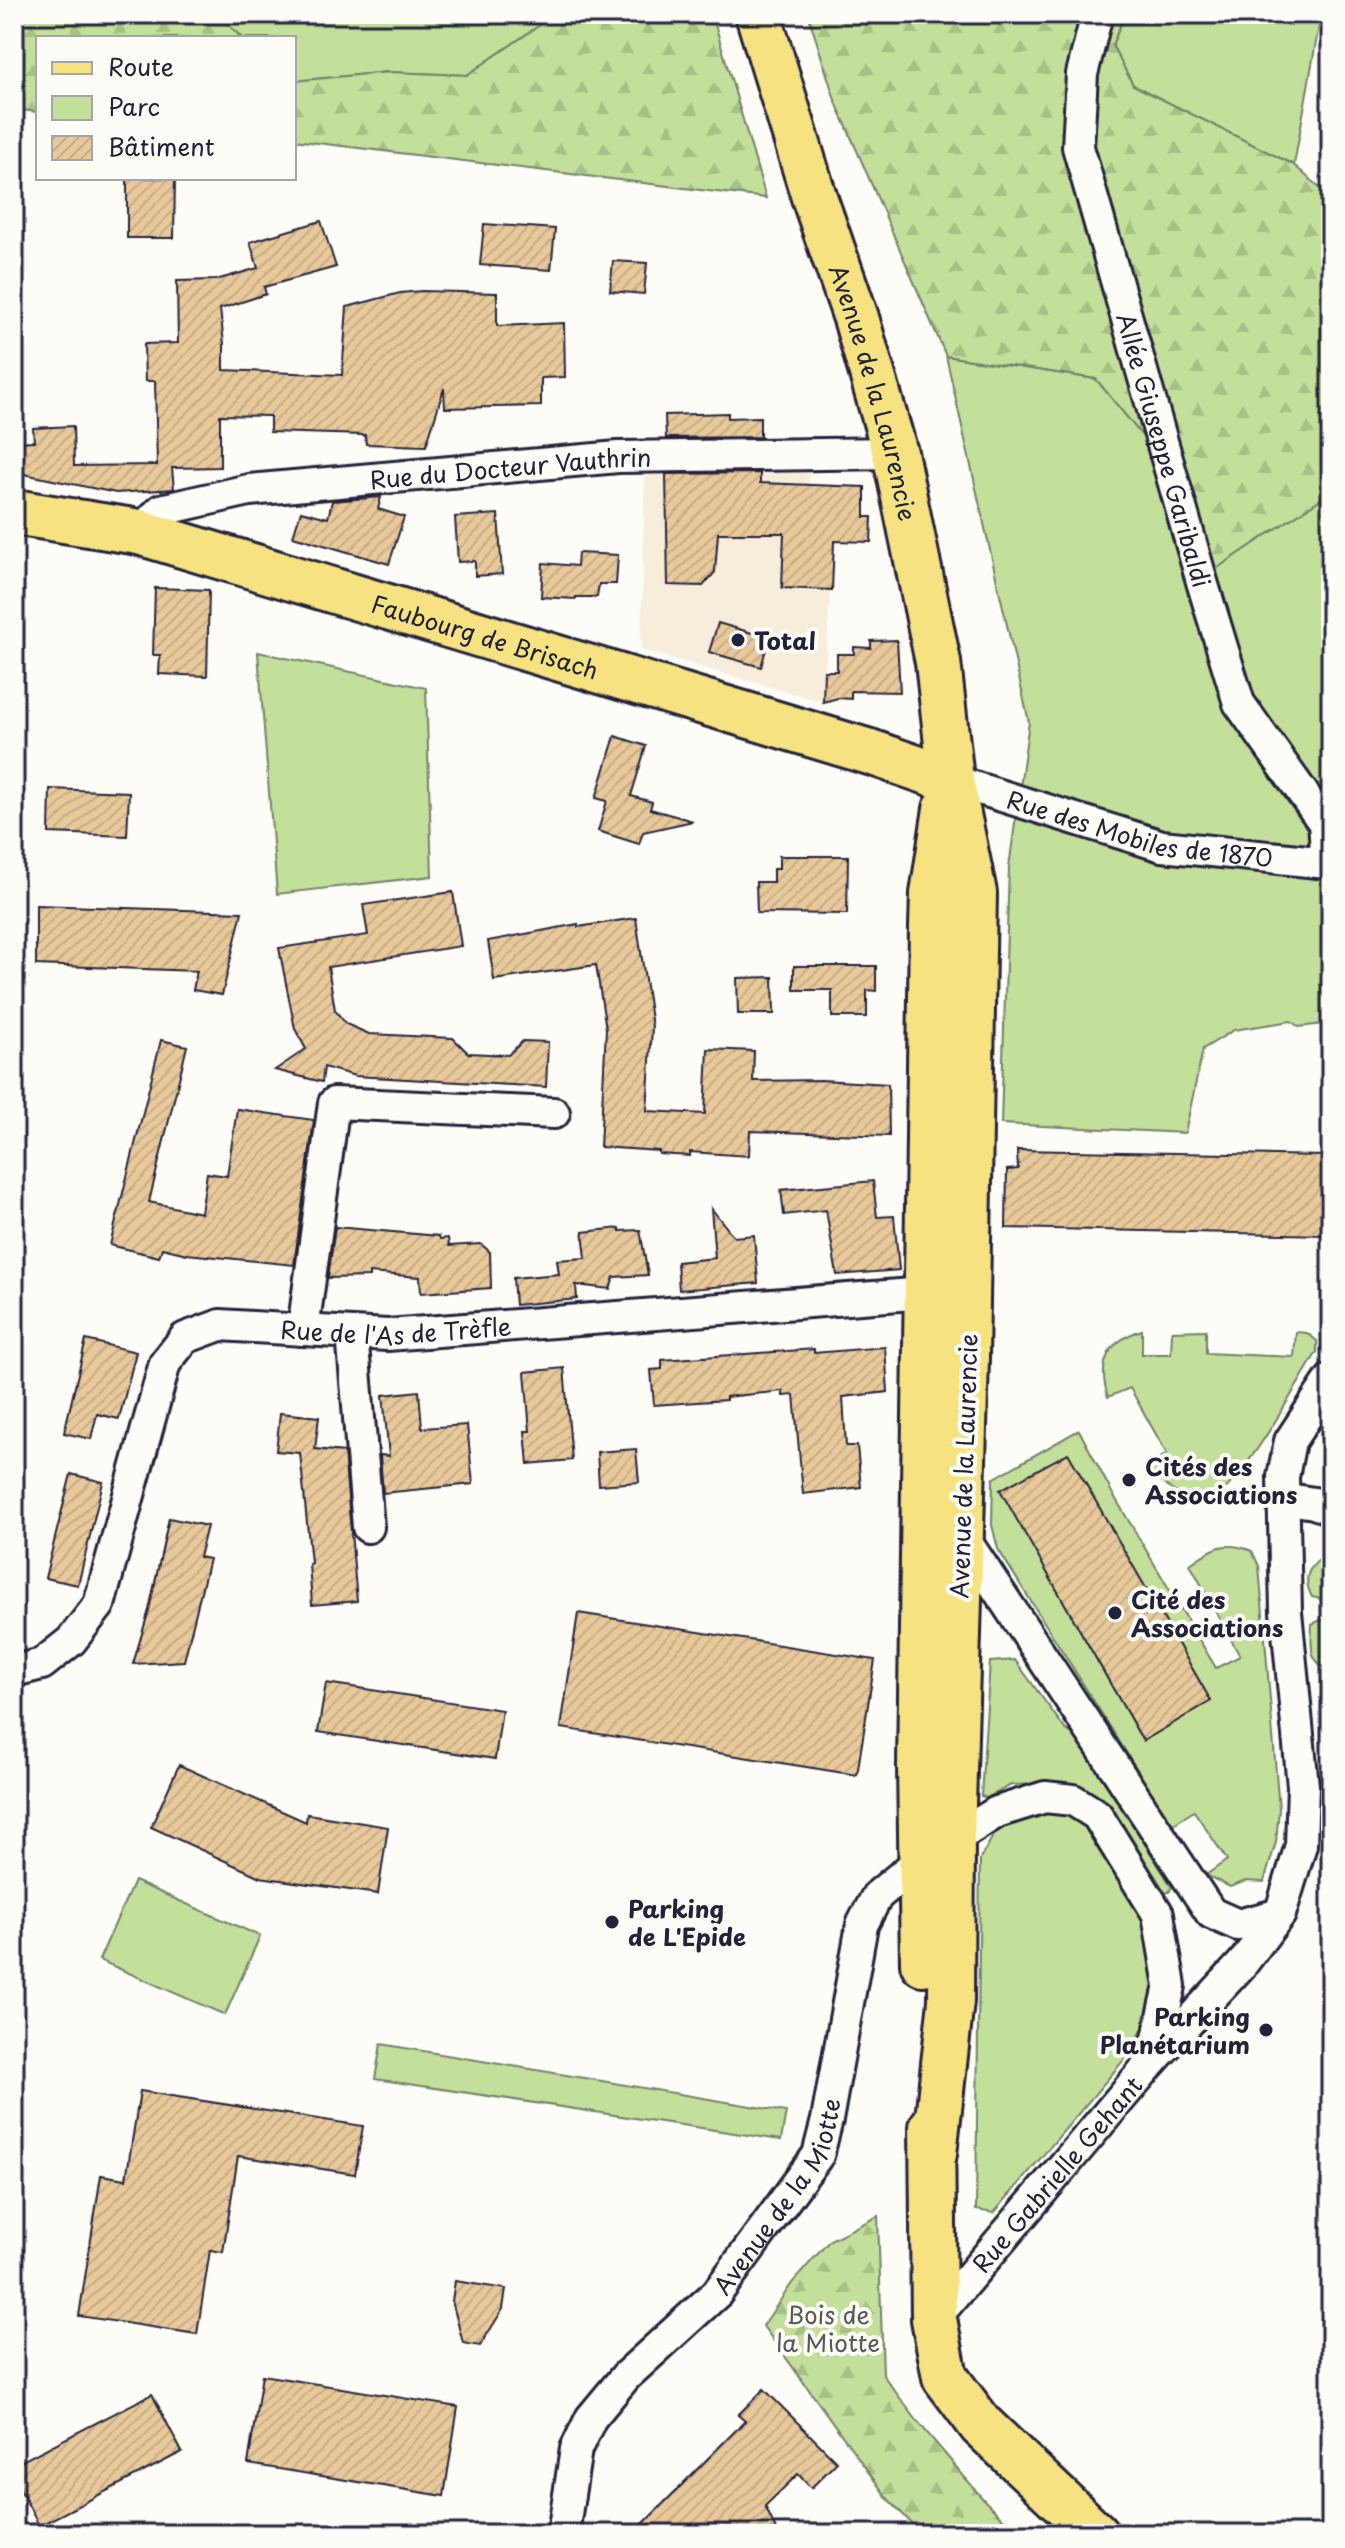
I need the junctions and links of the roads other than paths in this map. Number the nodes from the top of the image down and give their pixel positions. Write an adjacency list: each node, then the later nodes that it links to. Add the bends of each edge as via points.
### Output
1 (758, 14): 3 (main road, Avenue de la Laurencie)
2 (1097, 14): 7 (street, Allée Giuseppe Garibaldi, via 1082,74 1078,147 1239,703 1324,823)
3 (895, 453): 5 (street, Rue du Docteur Vauthrin, via 618,457 249,490 161,510); 6 (main road, Avenue de la Laurencie, via 938,662)
4 (14, 512): 5 (main road, Faubourg de Brisach)
5 (139, 532): 6 (main road, Faubourg de Brisach)
6 (951, 780): 7 (street, Rue des Mobiles de 1870, via 1162,846); 9 (main road, Avenue de la Laurencie, via 933,894); 12 (main road, Avenue de la Laurencie, via 974,893)
7 (1330, 863)
8 (554, 1113): 10 (street, via 334,1103)
9 (925, 1293): 11 (street, Rue de l'As de Trèfle, via 387,1335); 12 (street, via 945,1309); 14 (main road, Avenue de la Laurencie)
10 (303, 1330): 11 (street, Rue de l'As de Trèfle); 19 (street, Rue de l'As de Trèfle, via 220,1325 185,1338 165,1363 99,1605 71,1641 42,1664)
11 (352, 1333): 17 (street)
12 (966, 1358): 18 (main road, Avenue de la Laurencie)
13 (1331, 1379): 15 (street, via 1290,1441)
14 (923, 1447): 18 (street, via 946,1482 945,1509); 20 (main road, Avenue de la Laurencie)
15 (1282, 1498): 16 (street); 21 (street, via 1286,1612 1303,1786 1301,1845)
16 (1331, 1509)
17 (368, 1527)
18 (961, 1534): 20 (main road, Avenue de la Laurencie); 21 (street, via 1211,1913 1238,1925)
19 (14, 1671)
20 (936, 1851): 22 (street, Rue Gabrielle Gehant, via 997,1812 1045,1797 1073,1800 1097,1815 1158,1914 1170,1986); 23 (main road, Avenue de la Laurencie, via 951,2001 934,2154); 24 (street, Avenue de la Miotte, via 877,1896 862,1925 818,2155 717,2293 626,2376 591,2418 576,2449)
21 (1280, 1914): 22 (street, via 1243,1963)
22 (1153, 2060): 23 (street, Rue Gabrielle Gehant)
23 (934, 2319): 25 (main road, Avenue de la Laurencie, via 945,2377 981,2425)
24 (563, 2534)
25 (1096, 2534)

